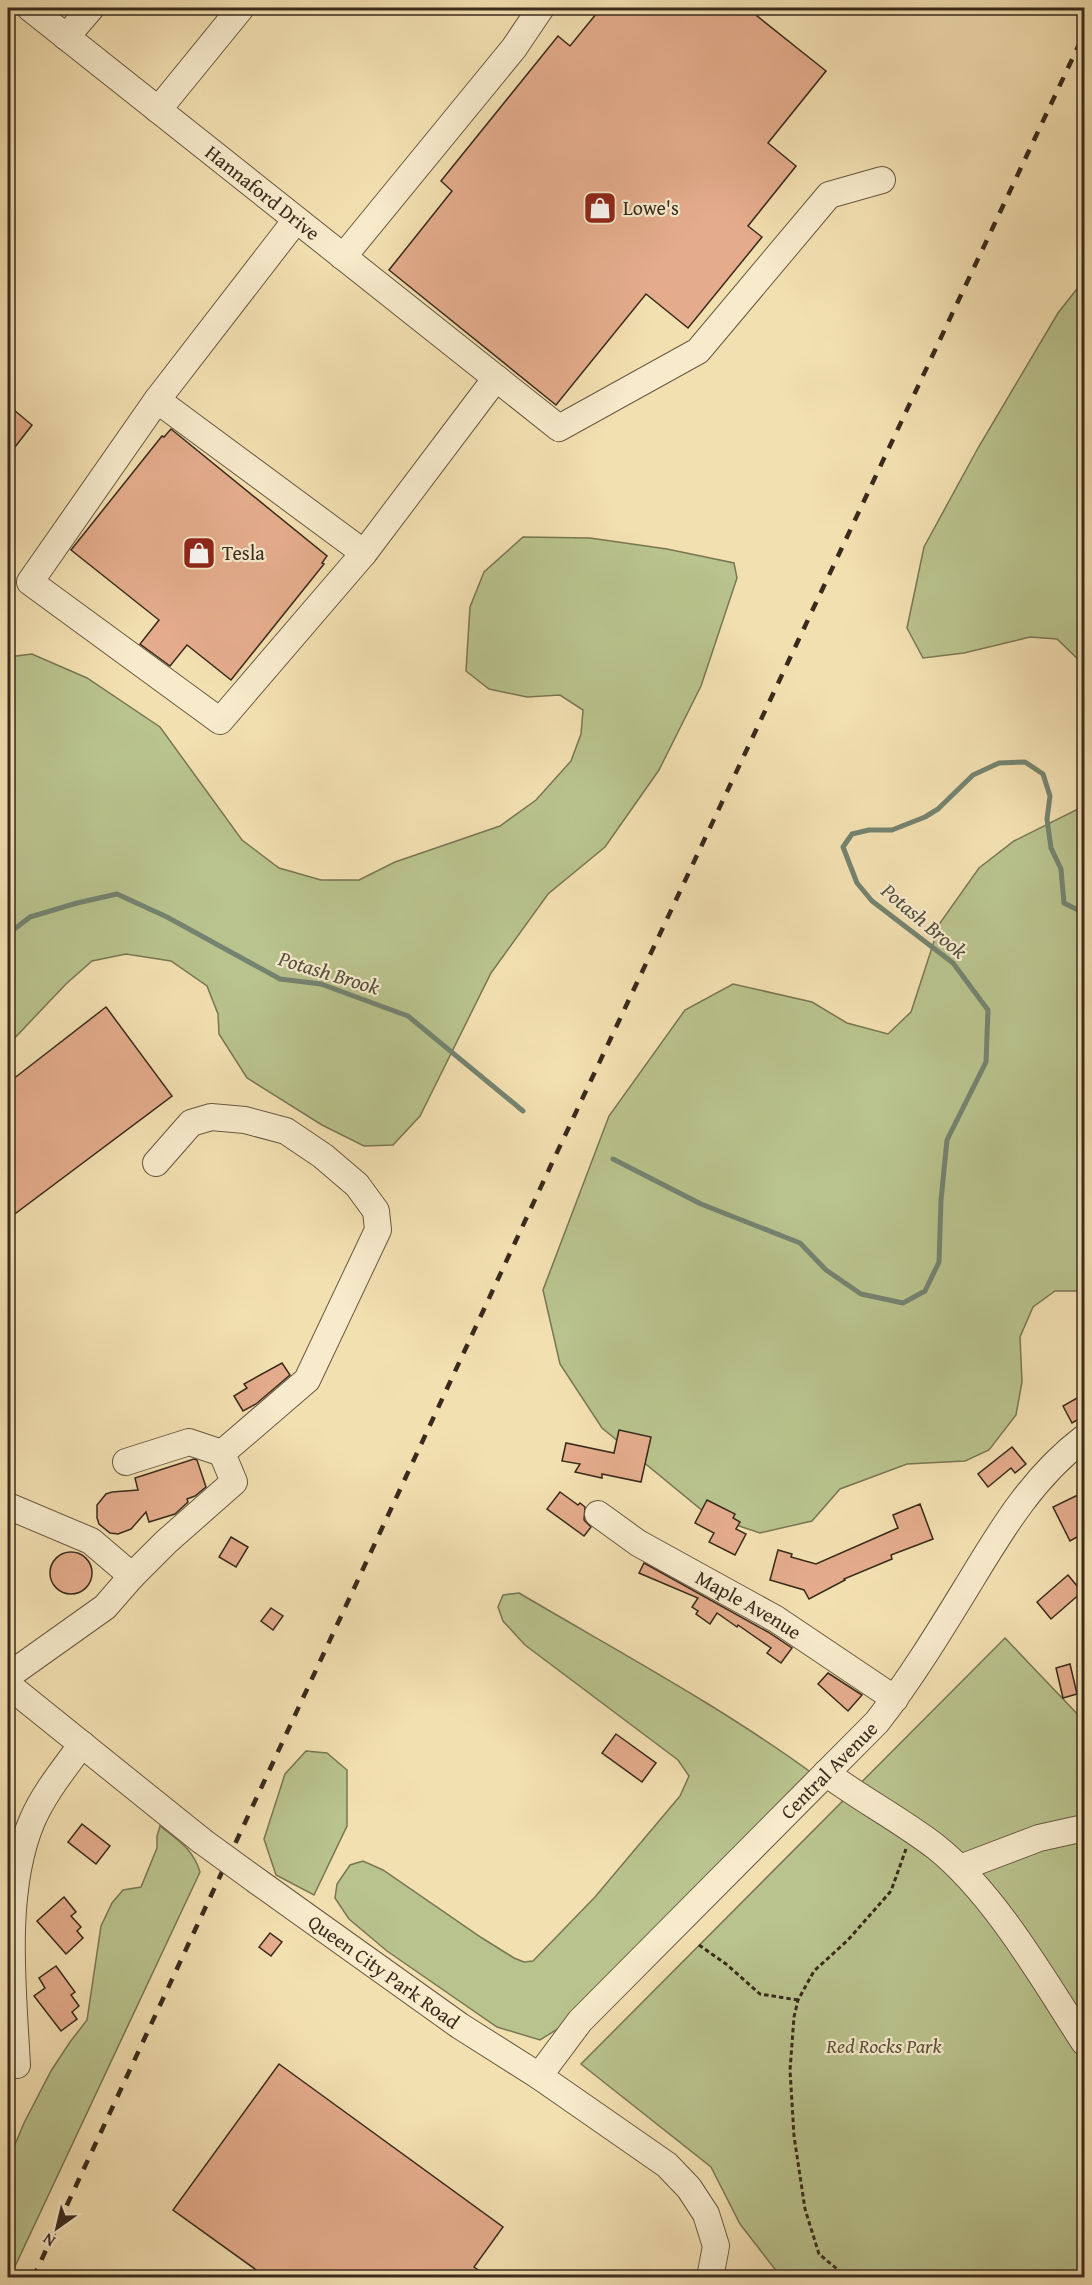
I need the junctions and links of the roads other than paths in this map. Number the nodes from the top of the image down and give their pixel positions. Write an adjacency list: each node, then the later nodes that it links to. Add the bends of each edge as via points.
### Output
1 (30, 8): 5 (street, Hannaford Drive)
2 (91, 8): 5 (street)
3 (241, 8): 6 (street)
4 (541, 8): 9 (street, via 514,48)
5 (66, 37): 6 (street, Hannaford Drive)
6 (158, 110): 8 (street, Hannaford Drive)
7 (882, 180): 10 (street, Hannaford Drive, via 829,195 698,351 559,428)
8 (296, 220): 9 (street, Hannaford Drive); 11 (street)
9 (343, 257): 10 (street, Hannaford Drive)
10 (496, 378): 12 (street)
11 (157, 400): 12 (street); 12 (street, via 30,582 220,721)
12 (364, 553)
13 (156, 1163): 15 (street, via 191,1123 211,1117 245,1120 286,1131 323,1156 357,1185 376,1211 378,1230 307,1380)
14 (1084, 1438): 22 (street, Central Avenue, via 1034,1485 1008,1520)
15 (222, 1453): 16 (street, via 189,1442); 19 (street, via 234,1482)
16 (126, 1462)
17 (8, 1506): 19 (street, via 91,1541)
18 (598, 1515): 22 (street, Maple Avenue, via 638,1543 776,1619)
19 (132, 1576): 20 (street, via 105,1607)
20 (8, 1676)
21 (8, 1685): 23 (street, Queen City Park Road)
22 (895, 1699): 24 (street, Central Avenue)
23 (82, 1744): 28 (street, via 43,1798 25,1839 10,1945); 29 (street, Queen City Park Road, bridge, via 257,1881 460,2026)
24 (826, 1773): 26 (street, via 914,1831); 29 (street, Central Avenue, via 580,2021)
25 (1083, 1832): 26 (street, via 1039,1838)
26 (960, 1868): 27 (street, via 1038,1969)
27 (1084, 2042)
28 (17, 2065)
29 (539, 2076): 30 (street, Queen City Park Road, via 667,2165 689,2188 706,2214 717,2246)
30 (710, 2277)

